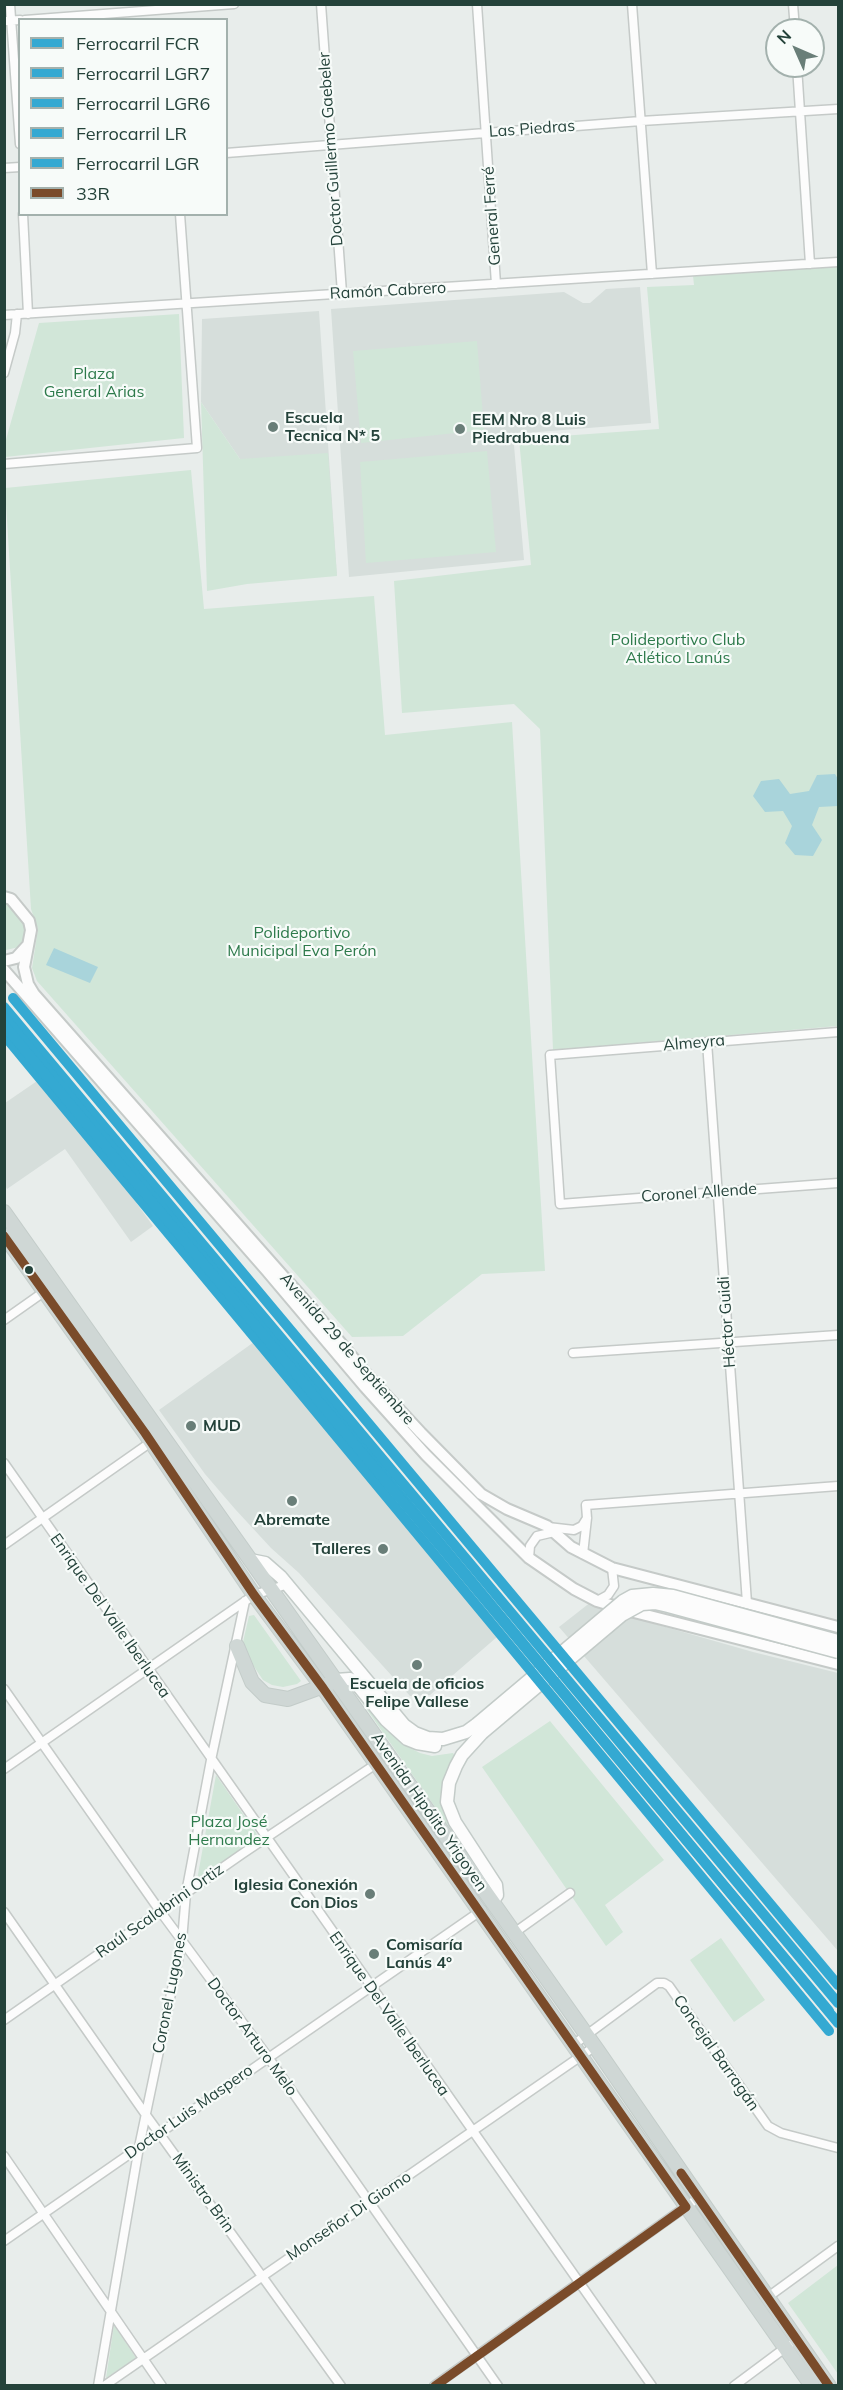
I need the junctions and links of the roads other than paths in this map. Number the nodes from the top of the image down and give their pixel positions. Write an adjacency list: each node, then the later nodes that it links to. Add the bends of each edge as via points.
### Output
1 (10, 4): 8 (street)
2 (234, 4): 6 (street)
3 (321, 4): 15 (street, Doctor Guillermo Gaebeler)
4 (477, 4): 14 (street, General Ferré)
5 (632, 4): 13 (street)
6 (166, 7): 7 (street)
7 (48, 18)
8 (12, 20): 12 (street)
9 (798, 78): 11 (street)
10 (838, 109): 11 (street, Las Piedras)
11 (800, 112): 13 (street, Las Piedras); 20 (street)
12 (18, 113)
13 (641, 121): 14 (street, Las Piedras); 21 (street)
14 (486, 133): 15 (street, Las Piedras); 22 (street, General Ferré)
15 (331, 146): 16 (street, Las Piedras); 23 (street, Doctor Guillermo Gaebeler)
16 (228, 153)
17 (23, 216): 26 (street)
18 (180, 216): 24 (street)
19 (838, 262): 20 (street)
20 (810, 264): 21 (street, Ramón Cabrero)
21 (652, 274): 22 (street, Ramón Cabrero)
22 (496, 284): 23 (street, Ramón Cabrero)
23 (342, 293): 24 (street, Ramón Cabrero)
24 (187, 305): 26 (street, Ramón Cabrero); 29 (street, via 197,448)
25 (17, 314): 26 (street, Ramón Cabrero); 27 (street, Ramón Cabrero); 28 (street)
26 (28, 314)
27 (4, 315)
28 (4, 373)
29 (4, 464)
30 (4, 897): 31 (street, Avenida 29 de Septiembre, via 11,899 29,921)
31 (29, 944): 32 (street, via 16,958); 52 (street, Avenida 29 de Septiembre, via 24,967 34,994 369,1377 482,1494)
32 (4, 961)
33 (4, 970): 55 (street, Avenida 29 de Septiembre, via 365,1387 426,1455)
34 (838, 1032): 35 (street, Almeyra)
35 (707, 1042): 37 (street, Héctor Guidi); 38 (street, Almeyra, via 550,1055)
36 (838, 1183): 37 (street, Coronel Allende)
37 (717, 1192): 38 (street, Coronel Allende); 44 (street, Héctor Guidi)
38 (560, 1204)
39 (4, 1212): 41 (main road, Avenida Hipólito Yrigoyen)
40 (4, 1234): 41 (main road, Avenida Hipólito Yrigoyen)
41 (50, 1287): 42 (street); 46 (main road, Avenida Hipólito Yrigoyen); 56 (main road, Avenida Hipólito Yrigoyen)
42 (4, 1320)
43 (838, 1335): 44 (street)
44 (728, 1342): 45 (street); 49 (street, Héctor Guidi)
45 (573, 1353)
46 (151, 1442): 50 (street); 60 (main road, Avenida Hipólito Yrigoyen)
47 (4, 1463): 50 (street, Enrique Del Valle Iberlucea)
48 (838, 1486): 49 (street)
49 (739, 1494): 51 (street, via 586,1505); 62 (street, Héctor Guidi)
50 (42, 1518): 53 (street); 68 (street, Enrique Del Valle Iberlucea)
51 (587, 1518): 52 (street, via 574,1530); 54 (street)
52 (550, 1529): 54 (street, Avenida 29 de Septiembre); 55 (street, via 537,1536 530,1546)
53 (4, 1545)
54 (583, 1554): 57 (street, Avenida 29 de Septiembre)
55 (529, 1558): 61 (street, Avenida 29 de Septiembre)
56 (250, 1560): 58 (main road, via 265,1563); 59 (main road, Avenida Hipólito Yrigoyen)
57 (612, 1568): 61 (street, via 614,1586); 62 (street, Avenida 29 de Septiembre)
58 (288, 1584): 59 (street); 70 (main road)
59 (270, 1589): 60 (street); 69 (main road, Avenida Hipólito Yrigoyen)
60 (250, 1598): 65 (street, Coronel Lugones); 68 (street); 72 (main road, Avenida Hipólito Yrigoyen)
61 (597, 1601): 67 (street, Avenida 29 de Septiembre)
62 (747, 1603): 63 (street, Avenida 29 de Septiembre)
63 (838, 1627)
64 (838, 1641): 70 (main road, bridge, via 673,1596 632,1596 477,1725 443,1739 415,1733)
65 (237, 1646): 72 (main road, via 258,1690 288,1699); 75 (street, Coronel Lugones)
66 (838, 1652): 73 (main road, bridge, via 668,1606 642,1604 622,1615)
67 (838, 1664)
68 (147, 1669): 74 (street); 75 (street, Enrique Del Valle Iberlucea)
69 (336, 1680): 70 (main road); 72 (main road); 81 (main road, Avenida Hipólito Yrigoyen)
70 (359, 1680): 73 (main road, via 386,1720 417,1743 455,1745)
71 (4, 1689): 74 (street, Doctor Arturo Melo)
72 (327, 1693): 76 (main road, Avenida Hipólito Yrigoyen)
73 (482, 1733): 81 (main road, via 456,1766 447,1802 455,1822 496,1885)
74 (42, 1743): 77 (street); 82 (street, Doctor Arturo Melo)
75 (211, 1760): 78 (street, Enrique Del Valle Iberlucea); 79 (street, Coronel Lugones)
76 (376, 1764): 78 (street, Raúl Scalabrini Ortiz); 84 (main road, Avenida Hipólito Yrigoyen)
77 (4, 1769)
78 (266, 1837): 79 (street, Raúl Scalabrini Ortiz); 88 (street, Enrique Del Valle Iberlucea)
79 (186, 1893): 82 (street, Raúl Scalabrini Ortiz); 86 (street, Coronel Lugones)
80 (570, 1893): 85 (street)
81 (492, 1902): 84 (street, Doctor Luis Maspero); 85 (main road, Avenida Hipólito Yrigoyen)
82 (160, 1911): 86 (street, Doctor Arturo Melo); 87 (street, Raúl Scalabrini Ortiz)
83 (4, 1912): 87 (street, Ministro Brin)
84 (479, 1912): 88 (street, Doctor Luis Maspero); 91 (main road, Avenida Hipólito Yrigoyen)
85 (514, 1934): 90 (main road, Avenida Hipólito Yrigoyen)
86 (182, 1941): 92 (street, Doctor Arturo Melo); 93 (street, Coronel Lugones)
87 (55, 1985): 89 (street, Raúl Scalabrini Ortiz); 93 (street, Ministro Brin)
88 (369, 1986): 92 (street, Doctor Luis Maspero); 94 (street, Enrique Del Valle Iberlucea)
89 (4, 2020)
90 (590, 2041): 91 (street, Monseñor Di Giorno); 91 (street, Concejal Barragán); 97 (street, Concejal Barragán, via 657,1983 664,1983 768,2126); 99 (main road, Avenida Hipólito Yrigoyen)
91 (577, 2050): 94 (street, Monseñor Di Giorno); 101 (main road, Avenida Hipólito Yrigoyen)
92 (268, 2056): 95 (street, Doctor Luis Maspero); 100 (street, Doctor Arturo Melo)
93 (146, 2115): 95 (street, Ministro Brin); 96 (street, Coronel Lugones)
94 (472, 2132): 100 (street, Monseñor Di Giorno); 106 (street, Enrique Del Valle Iberlucea)
95 (159, 2133): 96 (street, Doctor Luis Maspero); 105 (street, Ministro Brin)
96 (139, 2147): 102 (street, Doctor Luis Maspero); 108 (street, Coronel Lugones)
97 (838, 2148)
98 (4, 2156): 102 (street)
99 (698, 2198): 101 (street); 107 (main road, Avenida Hipólito Yrigoyen)
100 (370, 2201): 105 (street, Monseñor Di Giorno); 111 (street, Doctor Arturo Melo)
101 (686, 2207): 106 (street); 110 (main road, Avenida Hipólito Yrigoyen)
102 (44, 2213): 103 (street, Doctor Luis Maspero); 108 (street)
103 (4, 2241)
104 (838, 2246): 107 (street)
105 (262, 2275): 112 (street, Monseñor Di Giorno); 116 (street, Ministro Brin)
106 (580, 2283): 111 (street); 119 (street, Enrique Del Valle Iberlucea)
107 (768, 2297): 109 (main road, Avenida Hipólito Yrigoyen)
108 (111, 2312): 112 (street); 113 (street, Coronel Lugones)
109 (797, 2339): 110 (street); 122 (main road, Avenida Hipólito Yrigoyen)
110 (785, 2348): 120 (street); 121 (main road, Avenida Hipólito Yrigoyen)
111 (477, 2355): 117 (street); 118 (street, Doctor Arturo Melo)
112 (144, 2360): 114 (street, Monseñor Di Giorno); 115 (street)
113 (98, 2385)
114 (104, 2385)
115 (162, 2385)
116 (341, 2385)
117 (434, 2385)
118 (498, 2385)
119 (652, 2385)
120 (734, 2385)
121 (812, 2385)
122 (829, 2385)

